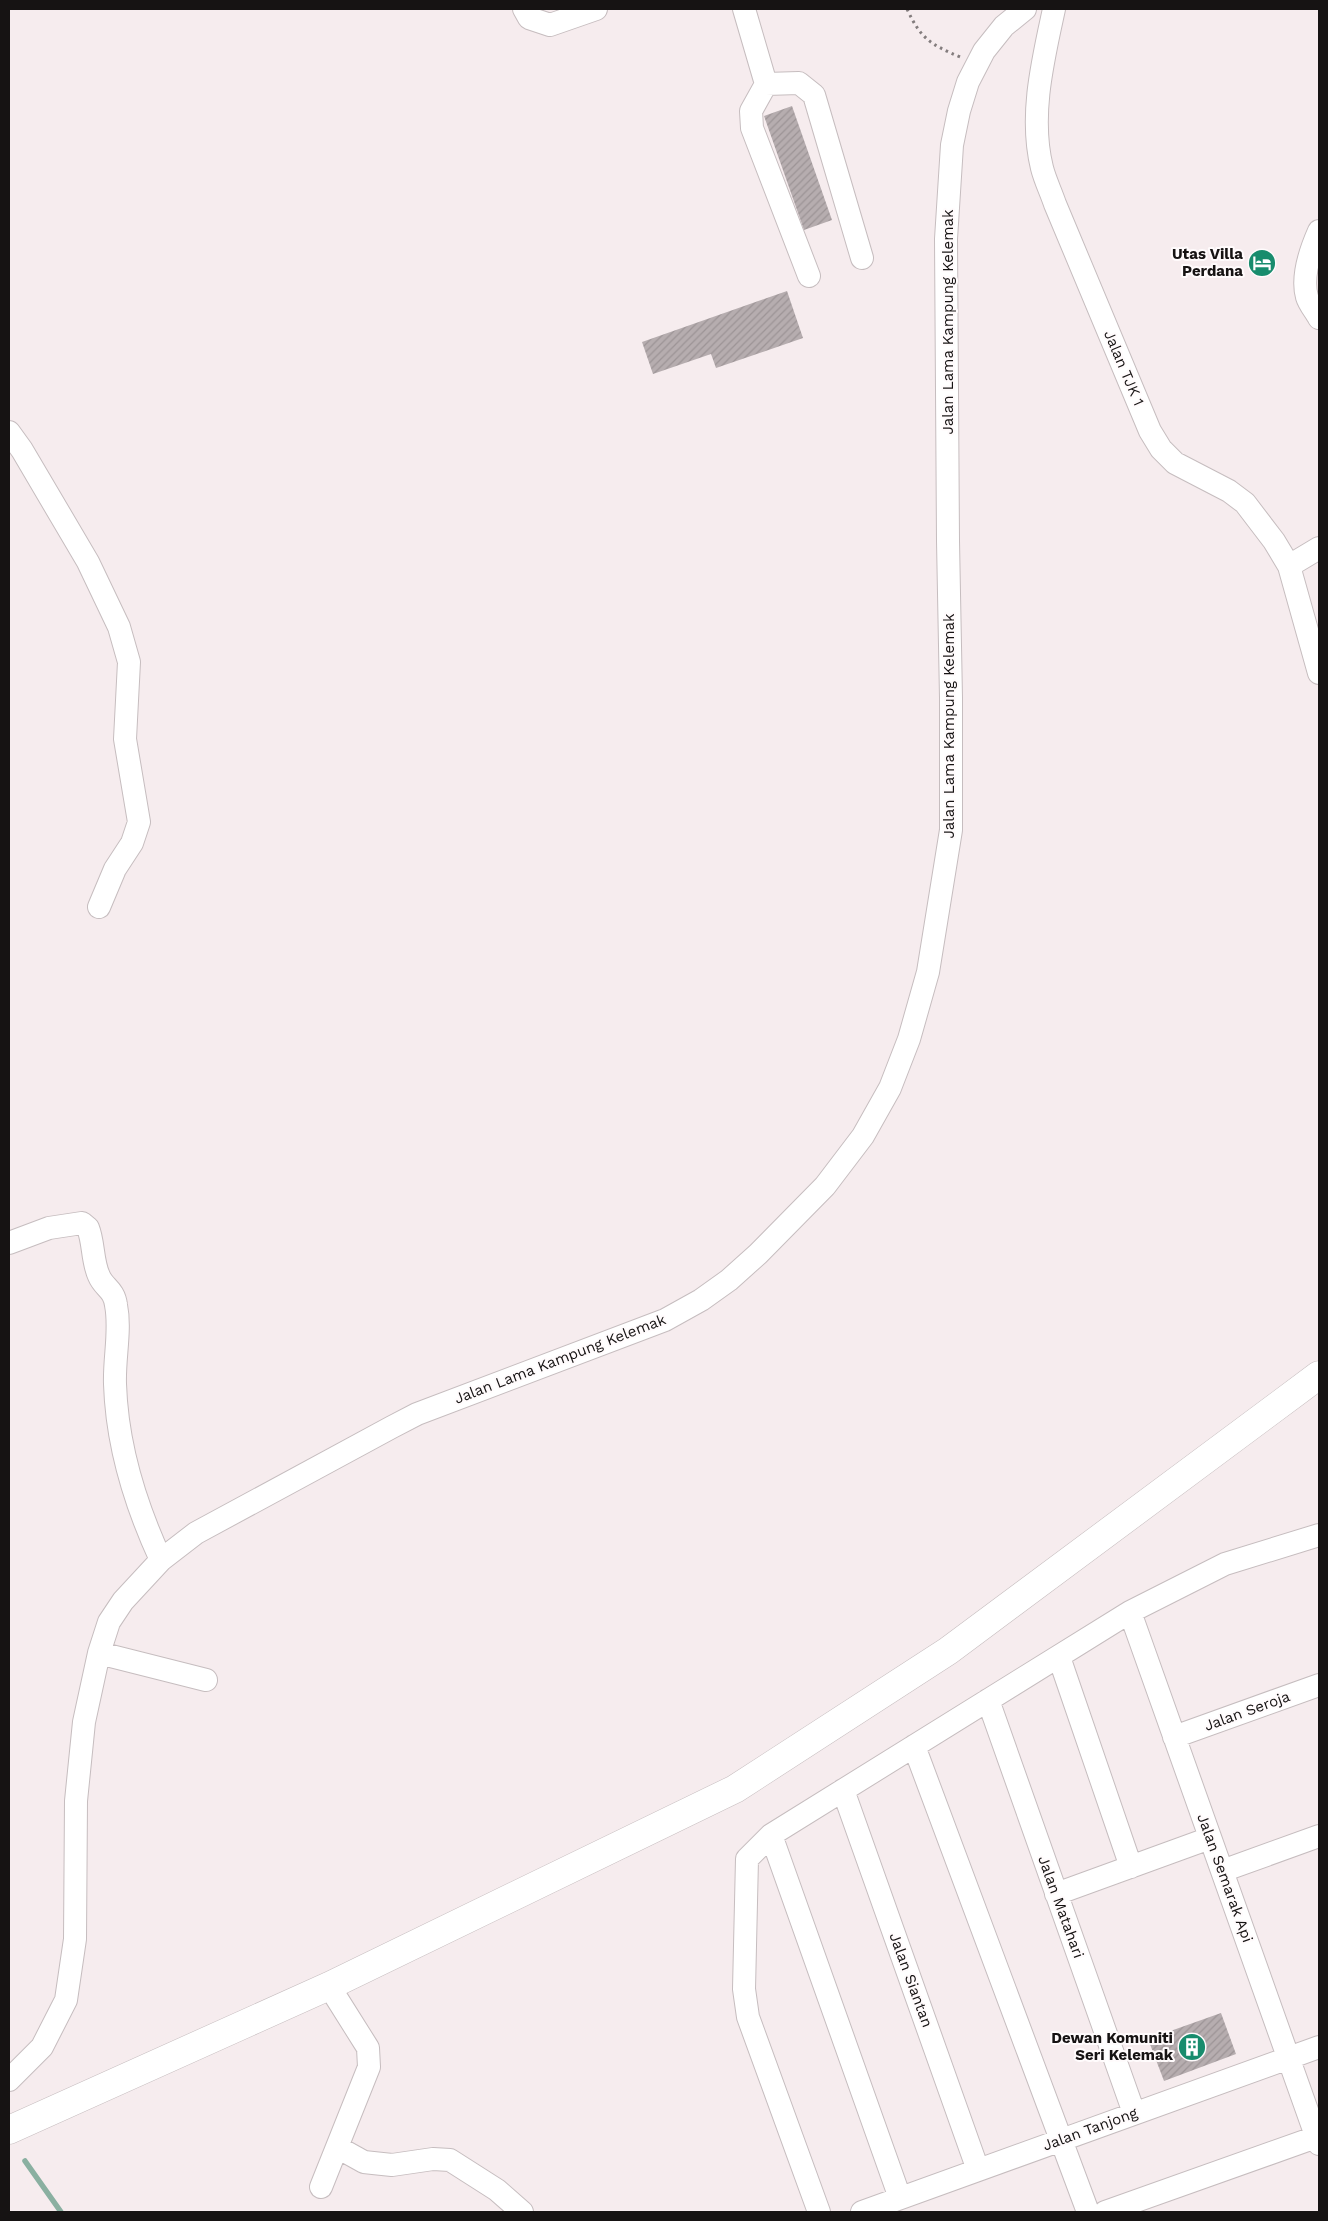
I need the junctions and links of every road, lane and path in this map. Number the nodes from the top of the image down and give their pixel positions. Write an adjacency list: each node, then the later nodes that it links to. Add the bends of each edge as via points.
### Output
1 (524, 9): 2 (street, via 530,18 550,25)
2 (596, 9)
3 (744, 9): 8 (street)
4 (907, 9): 7 (path, via 931,44)
5 (1025, 9): 7 (street, Jalan Lama Kampung Kelemak, via 1004,26 984,51)
6 (1054, 9): 15 (street, Jalan TJK 1, via 1038,94 1037,131 1042,167 1143,413 1161,450 1176,463 1244,503)
7 (978, 65): 23 (street, Jalan Lama Kampung Kelemak, via 968,82 952,145 946,239 951,830 928,972 909,1039 890,1088 863,1136 825,1186 737,1274 701,1300 630,1335 417,1414 196,1533)
8 (766, 84): 10 (street, via 799,83 814,95); 11 (street, via 751,111 752,128)
9 (1319, 231): 12 (street, via 1308,256 1307,297)
10 (862, 258)
11 (809, 276)
12 (1319, 318)
13 (9, 432): 17 (street, via 88,562 119,627 129,662 125,738 139,822 132,843 114,869)
14 (1319, 548): 15 (street)
15 (1289, 566): 16 (street, Jalan TJK 1)
16 (1319, 673)
17 (99, 907)
18 (9, 1243): 23 (street, via 49,1228 82,1223 88,1228 99,1277 112,1290 117,1307 114,1368 120,1443 139,1510)
19 (1319, 1375): 21 (main road)
20 (1319, 1389): 21 (main road)
21 (1289, 1398): 39 (main road, via 948,1651 735,1789)
22 (1319, 1535): 24 (street, via 1225,1564)
23 (161, 1560): 25 (street, Jalan Lama Kampung Kelemak, via 123,1601 109,1622)
24 (1130, 1612): 26 (street); 30 (street, Jalan Semarak Api)
25 (98, 1653): 27 (street); 42 (street, Jalan Lama Kampung Kelemak, via 84,1722 77,1791 75,1939 66,2000 42,2047)
26 (1059, 1657): 29 (street); 36 (street)
27 (206, 1680)
28 (1319, 1685): 30 (street, Jalan Seroja)
29 (988, 1700): 31 (street); 38 (street, Jalan Matahari)
30 (1174, 1736): 35 (street, Jalan Semarak Api)
31 (914, 1746): 32 (street); 46 (street)
32 (843, 1790): 33 (street); 48 (street, Jalan Siantan)
33 (771, 1835): 50 (street); 52 (street, via 748,1859 744,1989 748,2016)
34 (1319, 1836): 37 (street)
35 (1210, 1838): 36 (street); 37 (street, Jalan Semarak Api)
36 (1131, 1868): 38 (street)
37 (1222, 1871): 41 (street, Jalan Semarak Api)
38 (1056, 1894): 43 (street, Jalan Matahari)
39 (329, 1986): 44 (main road); 47 (street, via 368,2048 369,2067)
40 (1319, 2047): 41 (street, Jalan Tanjong)
41 (1288, 2057): 43 (street, Jalan Tanjong); 45 (street, Jalan Semarak Api)
42 (9, 2080)
43 (1134, 2113): 46 (street, Jalan Tanjong)
44 (9, 2130)
45 (1318, 2139): 55 (street)
46 (1061, 2140): 48 (street, Jalan Tanjong); 54 (street)
47 (337, 2147): 49 (street); 51 (street, via 364,2162 392,2165 432,2159 450,2160 497,2190)
48 (978, 2170): 50 (street, Jalan Tanjong)
49 (321, 2187)
50 (900, 2198): 53 (street, Jalan Tanjong)
51 (522, 2212)
52 (819, 2212)
53 (862, 2212)
54 (1088, 2212)
55 (1104, 2212)

